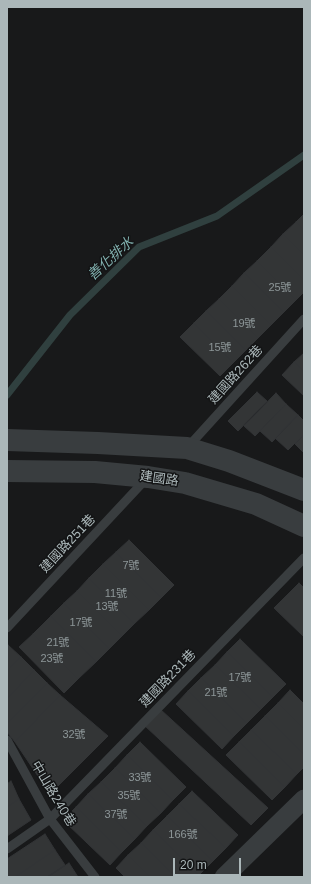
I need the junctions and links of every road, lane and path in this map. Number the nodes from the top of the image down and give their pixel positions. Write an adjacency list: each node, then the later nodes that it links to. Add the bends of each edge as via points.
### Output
1 (304, 319): 3 (lane, 建國路262巷)
2 (7, 440): 3 (street)
3 (187, 448): 6 (street)
4 (7, 471): 5 (street, 建國路, via 94,472)
5 (148, 477): 7 (street, 建國路, via 185,483 256,504); 9 (lane, 建國路251巷)
6 (304, 490)
7 (304, 526)
8 (304, 558): 12 (lane, 建國路231巷)
9 (7, 628)
10 (7, 740): 12 (lane, 中山路240巷)
11 (304, 799): 15 (street)
12 (50, 819): 13 (lane, 建國路231巷); 14 (lane, 中山路240巷)
13 (7, 849)
14 (94, 877)
15 (224, 877)

